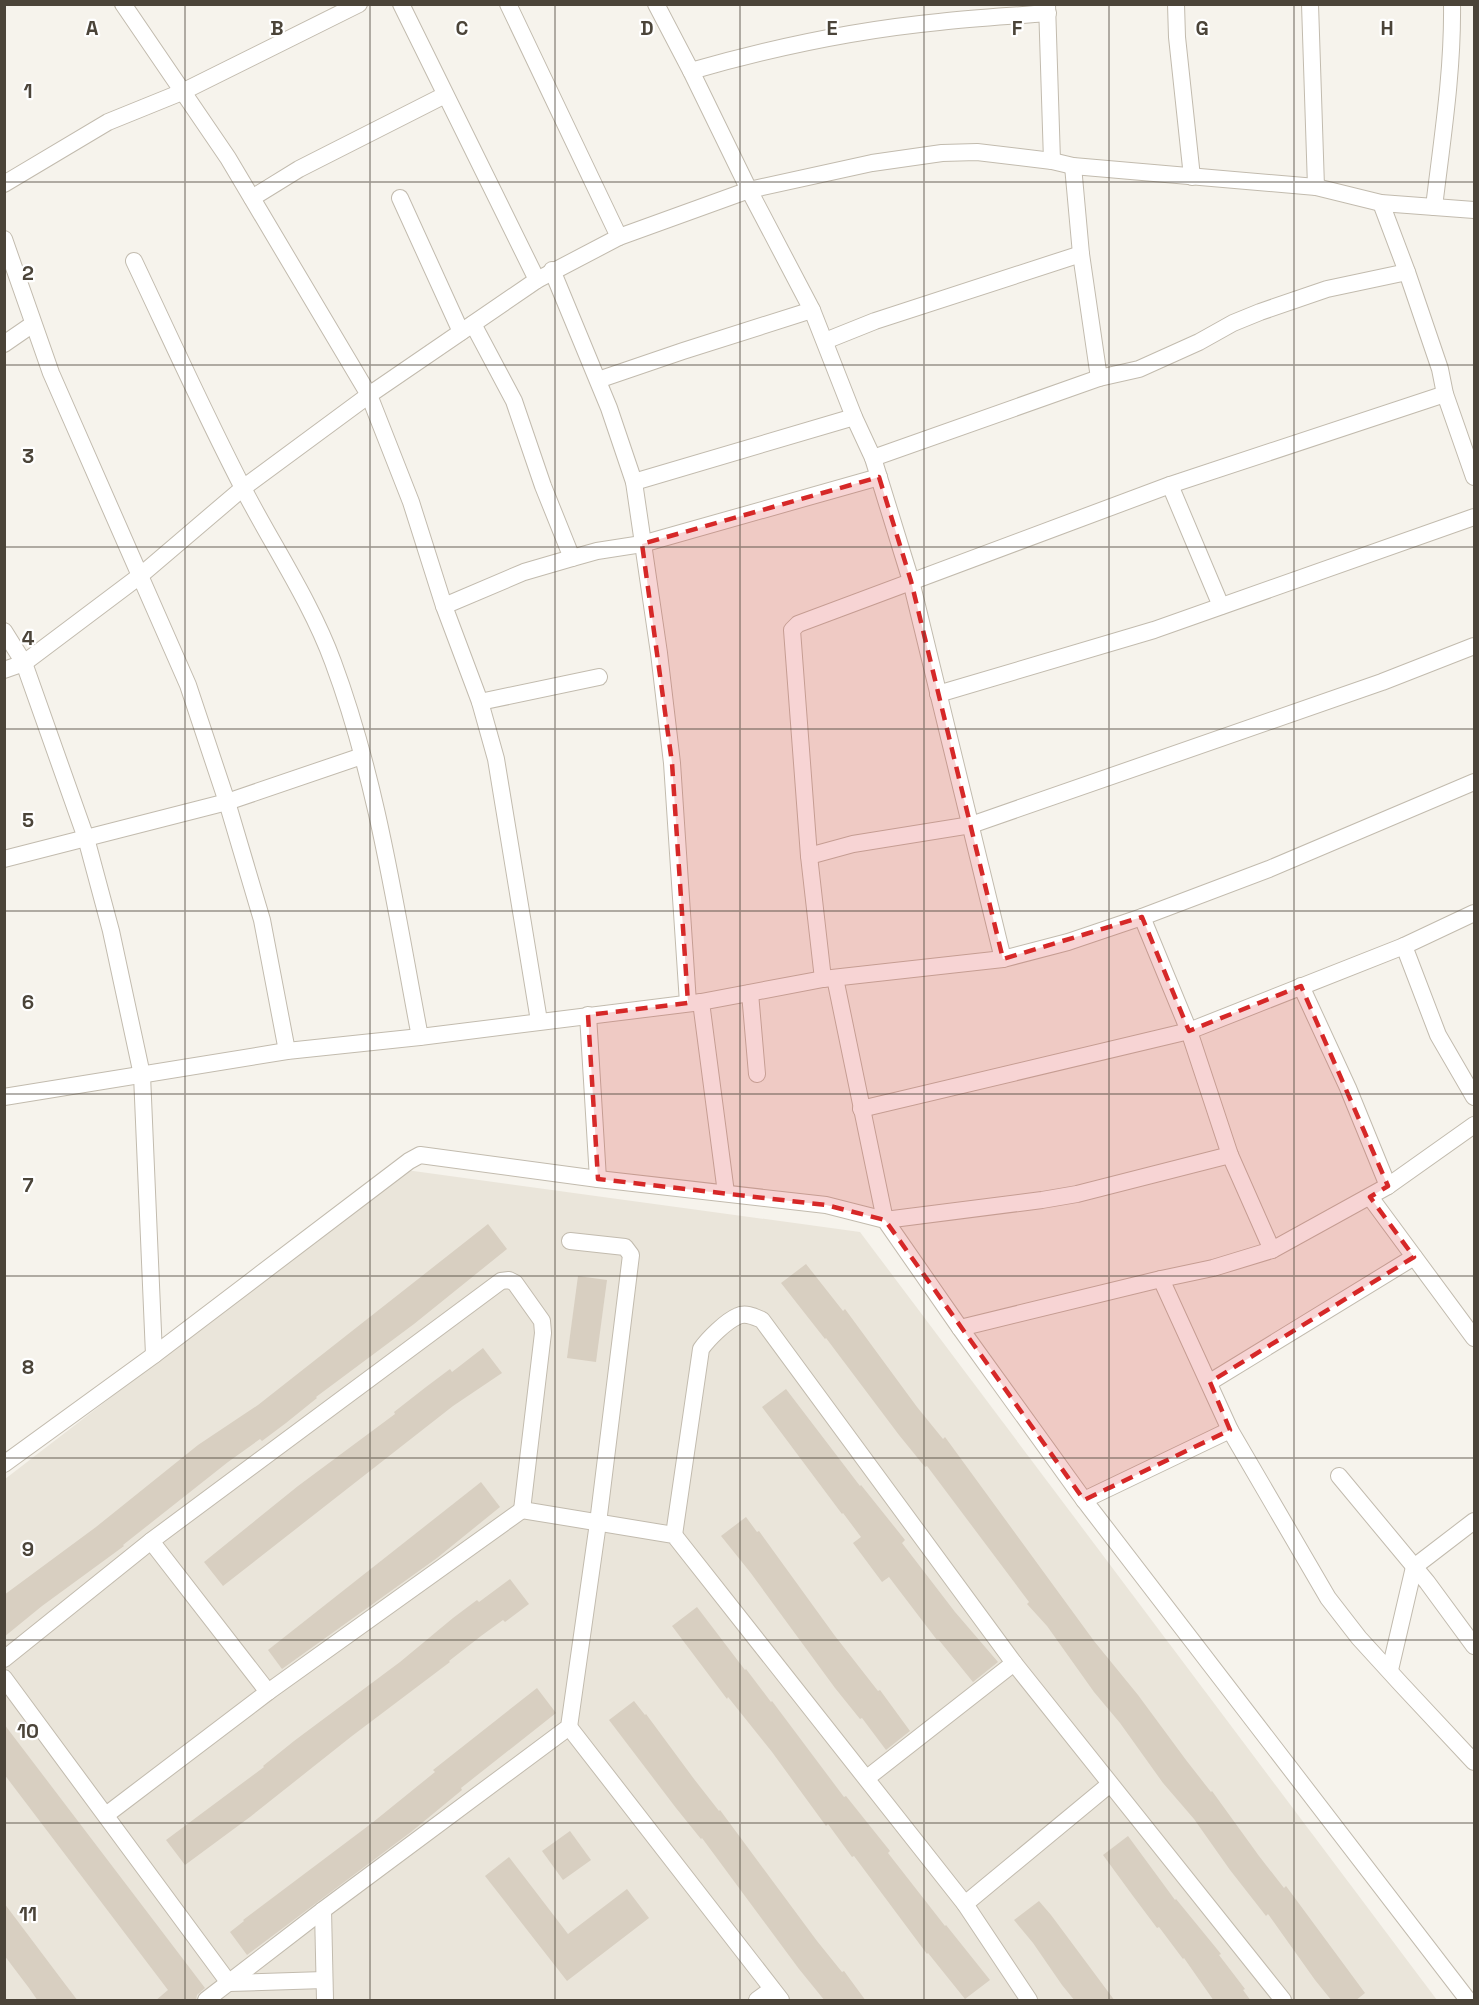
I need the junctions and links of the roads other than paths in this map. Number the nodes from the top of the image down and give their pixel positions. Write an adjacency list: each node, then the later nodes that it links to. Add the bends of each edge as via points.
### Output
1 (359, 4): 11 (street)
2 (401, 4): 12 (street)
3 (508, 4): 24 (street)
4 (656, 4): 10 (street)
5 (1176, 4): 15 (street)
6 (1310, 4): 17 (street)
7 (1452, 4): 22 (street, via 1445,117)
8 (123, 5): 11 (street)
9 (1048, 9): 10 (street, via 830,39); 13 (street)
10 (691, 70): 18 (street)
11 (182, 92): 16 (street, via 108,122); 19 (street)
12 (445, 95): 19 (street, via 299,169); 30 (street)
13 (1052, 161): 14 (street); 18 (street, via 977,152 942,153 872,163)
14 (1073, 166): 15 (street); 26 (street)
15 (1192, 177): 17 (street)
16 (5, 183)
17 (1316, 187): 21 (street)
18 (749, 190): 24 (street); 31 (street)
19 (252, 198): 39 (street)
20 (400, 198): 33 (street)
21 (1381, 203): 22 (street); 29 (street)
22 (1434, 207): 23 (street)
23 (1474, 210)
24 (619, 237): 28 (street)
25 (4, 239): 32 (street)
26 (1081, 254): 34 (street, via 874,321); 36 (street)
27 (134, 261): 46 (street)
28 (552, 270): 30 (street); 37 (street)
29 (1407, 272): 36 (street, via 1316,292 1233,323 1139,369); 38 (street)
30 (537, 280): 33 (street)
31 (812, 310): 34 (street); 37 (street)
32 (33, 324): 35 (street); 50 (street)
33 (467, 328): 39 (street); 49 (street, via 514,401)
34 (825, 341): 40 (street)
35 (4, 344)
36 (1099, 378): 41 (street)
37 (598, 380): 44 (street)
38 (1445, 394): 43 (street); 45 (street)
39 (369, 395): 46 (street); 52 (street, via 411,502)
40 (854, 417): 41 (street); 44 (street)
41 (873, 458): 42 (street)
42 (879, 477): 48 (street); 51 (street)
43 (1474, 477)
44 (634, 482): 48 (street)
45 (1170, 485): 51 (street); 53 (street)
46 (243, 488): 50 (street); 61 (street, via 333,661)
47 (1474, 517): 53 (street)
48 (642, 544): 49 (street); 75 (street, via 672,763)
49 (572, 558): 52 (street, via 524,572)
50 (141, 575): 56 (street); 63 (street, via 188,685)
51 (911, 581): 59 (street); 66 (street, via 798,624 792,630)
52 (444, 606): 60 (street)
53 (1221, 606): 59 (street, via 1154,630)
54 (4, 631): 56 (street)
55 (1474, 646): 64 (street, via 1382,682)
56 (24, 663): 57 (street); 65 (street)
57 (4, 670)
58 (599, 677): 60 (street)
59 (938, 694): 64 (street)
60 (480, 702): 77 (street, via 496,759)
61 (362, 756): 63 (street); 79 (street)
62 (1474, 782): 69 (street)
63 (227, 802): 65 (street); 80 (street, via 262,920)
64 (971, 825): 66 (street, via 853,844); 71 (street)
65 (86, 838): 67 (street); 82 (street)
66 (809, 856): 72 (street)
67 (4, 859)
68 (1474, 913): 70 (street)
69 (1142, 917): 71 (street); 78 (street)
70 (1404, 946): 73 (street); 84 (street, via 1438,1035)
71 (1003, 960): 72 (street)
72 (829, 978): 74 (street); 85 (street)
73 (1301, 986): 78 (street); 89 (street)
74 (750, 993): 75 (street); 81 (street)
75 (694, 1003): 76 (street); 90 (street)
76 (588, 1015): 77 (street); 88 (street)
77 (539, 1021): 79 (street)
78 (1189, 1031): 85 (street); 87 (street)
79 (420, 1037): 80 (street)
80 (287, 1051): 82 (street)
81 (757, 1074)
82 (142, 1075): 83 (street); 99 (street)
83 (4, 1097)
84 (1474, 1097)
85 (861, 1109): 92 (street)
86 (1474, 1125): 89 (street)
87 (1230, 1155): 92 (street, via 1077,1194); 94 (street)
88 (598, 1179): 90 (street); 99 (street, via 420,1155)
89 (1388, 1186): 91 (street)
90 (726, 1193): 92 (street, via 826,1205)
91 (1370, 1197): 94 (street); 95 (street)
92 (885, 1220): 97 (street)
93 (570, 1241): 107 (street, via 625,1247 630,1255)
94 (1272, 1250): 96 (street)
95 (1414, 1257): 98 (street); 100 (street)
96 (1161, 1279): 97 (street); 100 (street)
97 (960, 1328): 104 (street)
98 (1474, 1338)
99 (154, 1355): 102 (street)
100 (1210, 1382): 101 (street)
101 (1230, 1430): 104 (street); 114 (street, via 1328,1598)
102 (4, 1464)
103 (1339, 1476): 110 (street)
104 (1084, 1500): 132 (street)
105 (522, 1510): 107 (street); 109 (street, via 543,1333 542,1322 509,1280 501,1281); 116 (street)
106 (1474, 1521): 110 (street)
107 (598, 1523): 108 (street); 117 (street)
108 (674, 1535): 113 (street, via 701,1349 739,1315 750,1315 762,1320); 119 (street)
109 (151, 1541): 112 (street); 116 (street)
110 (1414, 1567): 111 (street); 114 (street)
111 (1474, 1646)
112 (4, 1659)
113 (1014, 1663): 119 (street); 120 (street)
114 (1390, 1670): 118 (street)
115 (4, 1678): 121 (street)
116 (268, 1692): 121 (street)
117 (569, 1727): 123 (street); 126 (street)
118 (1474, 1762)
119 (867, 1778): 122 (street)
120 (1110, 1784): 122 (street); 131 (street)
121 (106, 1815): 125 (street)
122 (965, 1904): 130 (street)
123 (323, 1910): 124 (street); 125 (street)
124 (324, 1980): 125 (street); 128 (street)
125 (229, 1983): 127 (street)
126 (777, 1995): 129 (street)
127 (206, 2001)
128 (325, 2001)
129 (757, 2001)
130 (1029, 2001)
131 (1283, 2001)
132 (1468, 2001)

